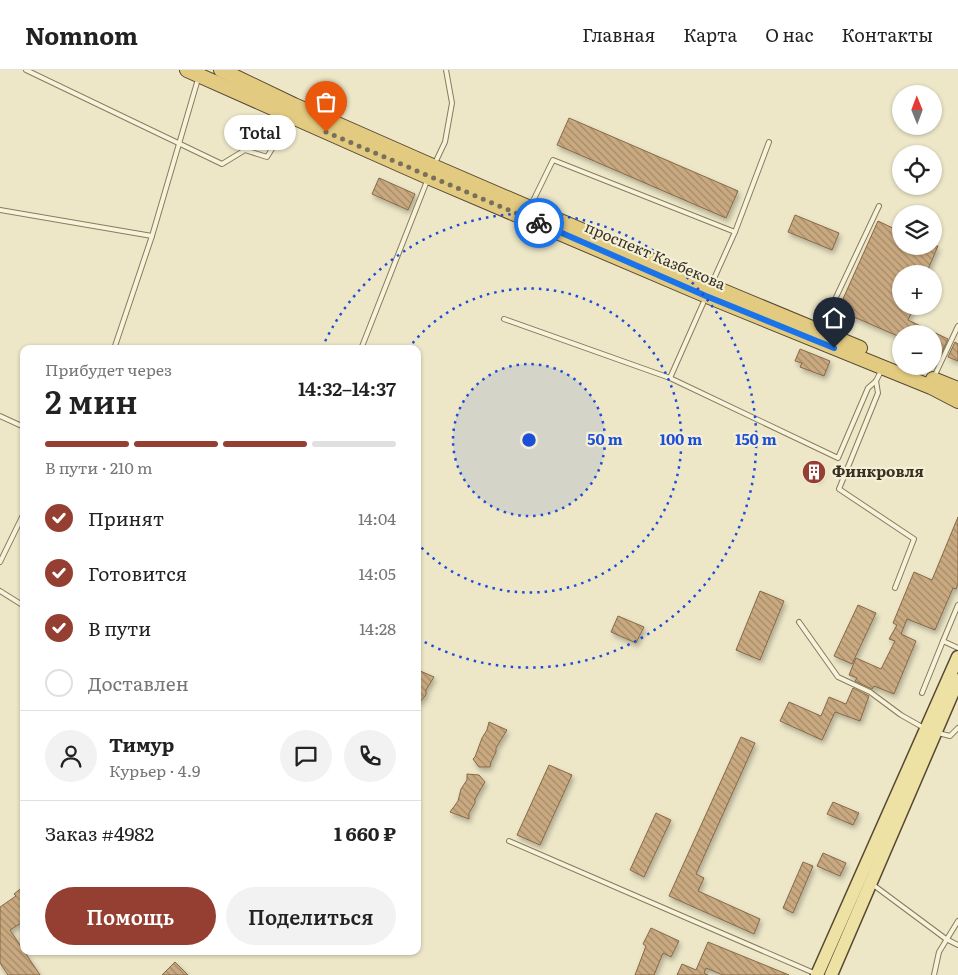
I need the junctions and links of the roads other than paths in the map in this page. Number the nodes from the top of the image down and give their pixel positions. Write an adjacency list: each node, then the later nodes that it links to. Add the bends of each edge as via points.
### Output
1 (26, 70): 7 (lane)
2 (222, 70): 8 (highway, проспект Казбекова)
3 (446, 70): 8 (lane, via 452,103 445,142)
4 (195, 72): 5 (highway, проспект Казбекова); 7 (lane)
5 (292, 116): 7 (lane, via 266,157 244,150 222,164); 8 (highway, проспект Казбекова)
6 (769, 142): 12 (lane)
7 (179, 144): 13 (lane)
8 (431, 172): 10 (highway, проспект Казбекова); 14 (highway, проспект Казбекова); 19 (lane)
9 (879, 206): 17 (lane)
10 (529, 208): 12 (lane, via 553,160); 14 (highway, проспект Казбекова)
11 (0, 210): 13 (lane)
12 (735, 232): 14 (lane)
13 (152, 236): 18 (lane)
14 (709, 291): 17 (highway, проспект Казбекова); 21 (highway, проспект Казбекова); 23 (lane)
15 (504, 319): 23 (lane)
16 (958, 326): 24 (lane)
17 (820, 331): 20 (highway, проспект Казбекова)
18 (115, 345)
19 (363, 345)
20 (892, 362)
21 (883, 367): 25 (lane); 26 (highway, проспект Казбекова)
22 (923, 375): 24 (highway, проспект Казбекова)
23 (670, 378): 25 (lane, via 838,458 868,388)
24 (933, 379): 26 (highway, проспект Казбекова)
25 (876, 381): 31 (lane, via 878,393 839,489 914,538)
26 (953, 393)
27 (0, 416): 28 (lane)
28 (20, 425)
29 (20, 522): 30 (lane)
30 (0, 562)
31 (895, 588)
32 (0, 591): 33 (lane)
33 (20, 604)
34 (958, 605): 36 (lane)
35 (799, 622): 42 (lane, via 838,677 870,692 901,715)
36 (943, 641): 37 (lane); 40 (lane)
37 (958, 648)
38 (958, 657): 42 (main road)
39 (958, 680): 42 (main road)
40 (922, 694)
41 (958, 728): 42 (lane, via 950,736)
42 (932, 731): 44 (main road)
43 (510, 841): 48 (lane)
44 (865, 880): 46 (lane); 48 (main road); 49 (main road)
45 (958, 921): 46 (lane)
46 (946, 939): 47 (lane); 50 (lane, via 939,952)
47 (958, 945)
48 (818, 975)
49 (831, 975)
50 (934, 975)

